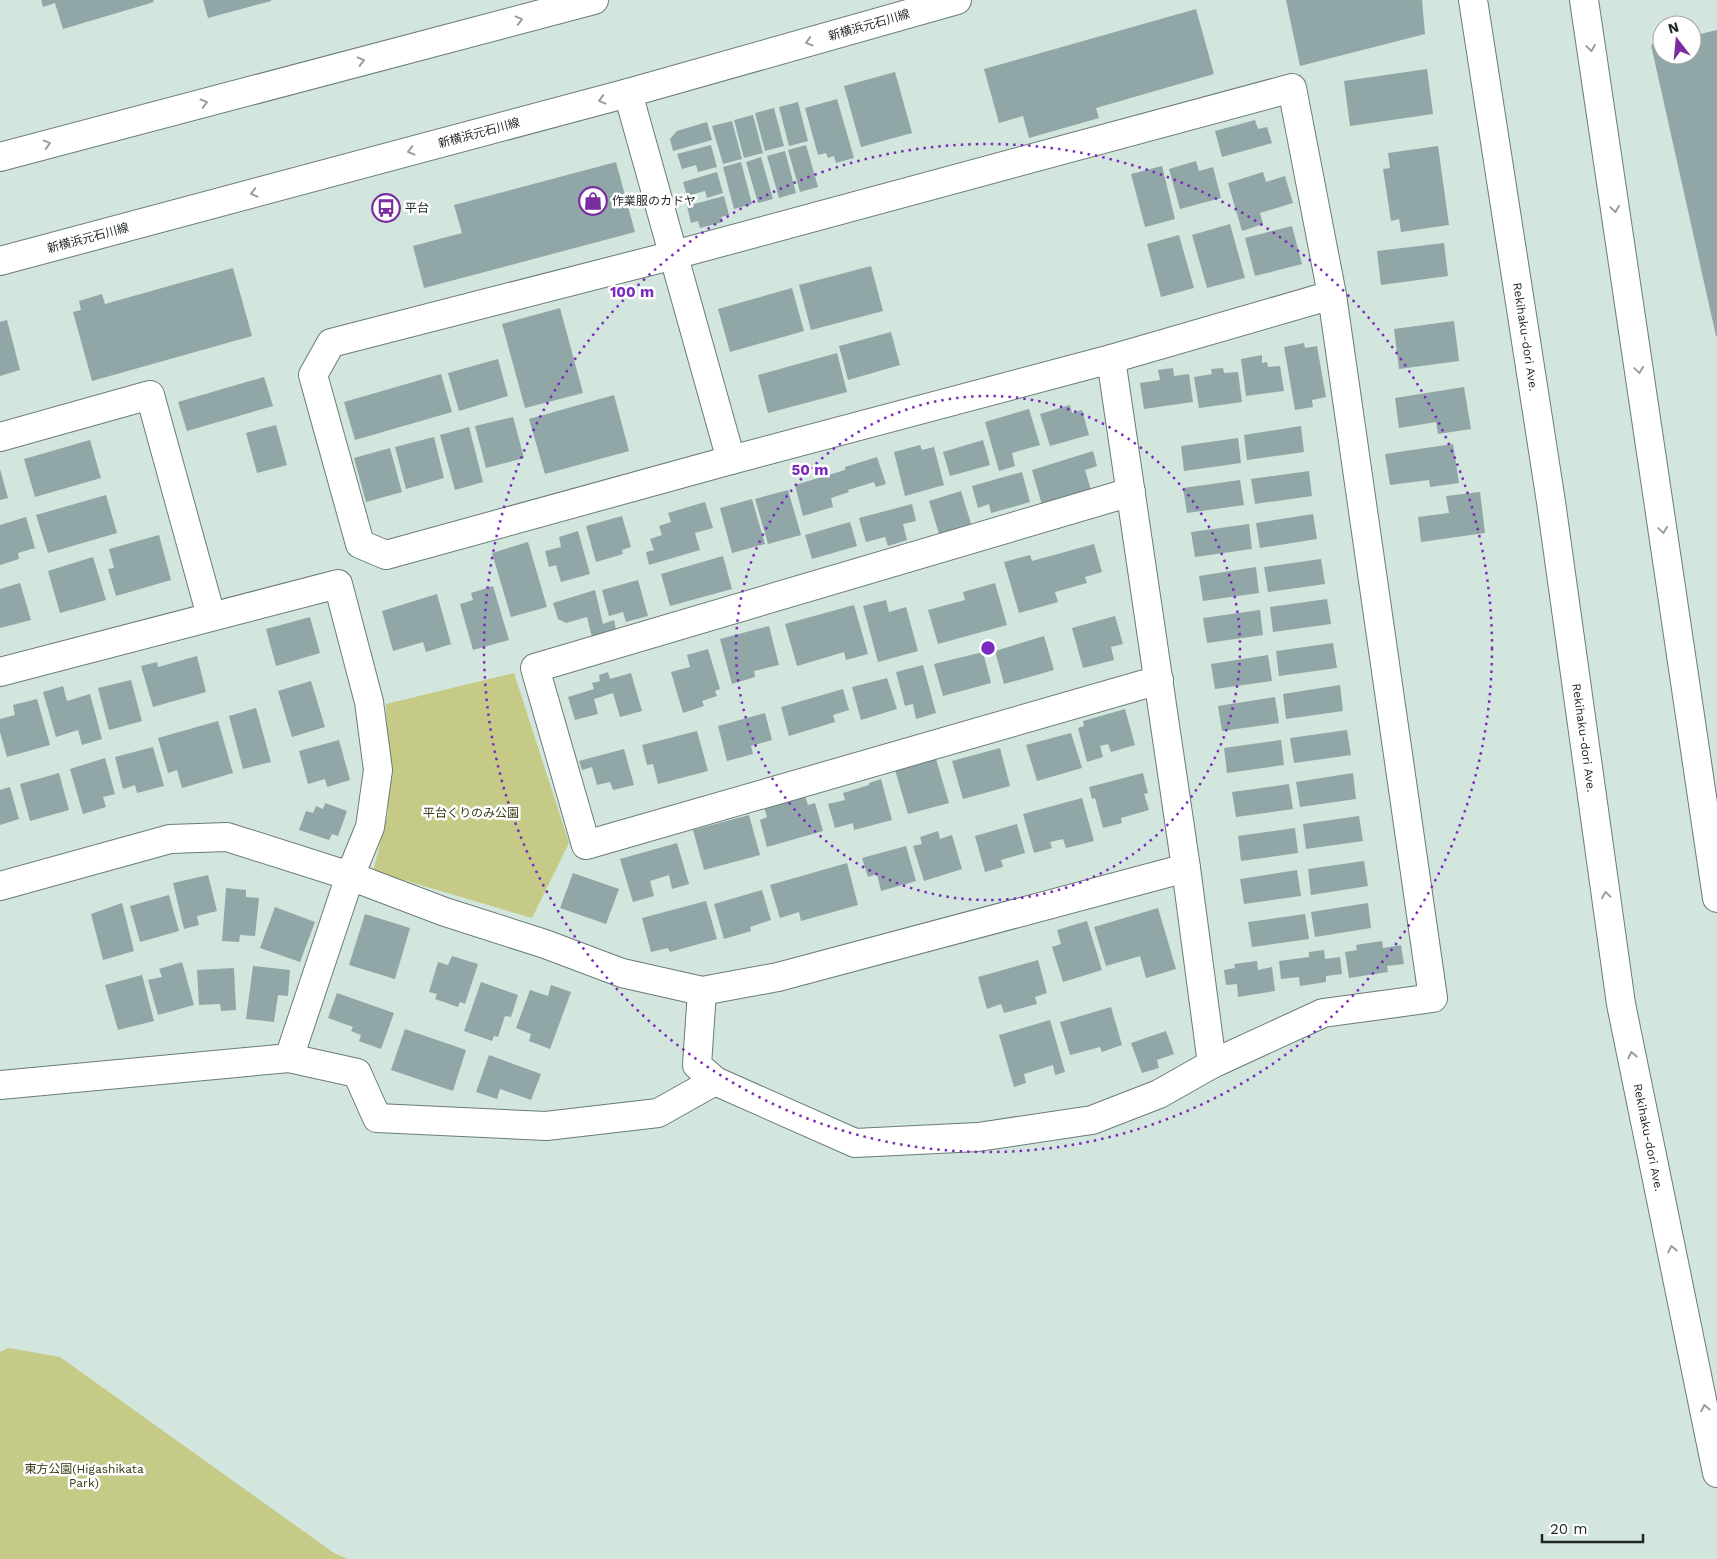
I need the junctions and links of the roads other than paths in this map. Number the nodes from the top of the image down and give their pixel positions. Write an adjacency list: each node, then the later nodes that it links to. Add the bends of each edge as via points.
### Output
1 (594, 0): 6 (street, one-way to 1)
2 (957, 0): 5 (street, 新横浜元石川線, one-way to 5)
3 (1473, 0): 26 (street, Rekihaku-dori Ave., one-way to 3, via 1621,1004 1551,502)
4 (1584, 0): 20 (street, one-way to 20)
5 (628, 93): 7 (street); 8 (street, 新横浜元石川線, one-way to 8)
6 (0, 157)
7 (674, 256): 9 (street, via 1292,88); 12 (street); 12 (street, via 331,343 313,375 360,544 386,555)
8 (0, 262)
9 (1332, 294): 10 (street); 23 (street, via 1433,998 1323,1013)
10 (1112, 359): 12 (street); 13 (street)
11 (0, 437): 14 (street, via 150,395)
12 (732, 460)
13 (1131, 492): 16 (street); 16 (street, via 535,668 586,844)
14 (211, 616): 15 (street); 18 (street, via 338,584 369,702 378,770 370,827)
15 (0, 672)
16 (1159, 680): 17 (street)
17 (1186, 868): 21 (street, via 778,977); 23 (street)
18 (350, 876): 19 (street, via 227,837 170,839); 21 (street, via 622,972); 22 (street)
19 (0, 886)
20 (1717, 898)
21 (702, 991): 24 (street, via 697,1066)
22 (289, 1058): 24 (street, via 357,1073 377,1118 546,1126 658,1113); 25 (street)
23 (1212, 1064): 24 (street, via 1159,1094 1092,1120 978,1137 855,1144)
24 (715, 1081)
25 (0, 1085)
26 (1717, 1473)

